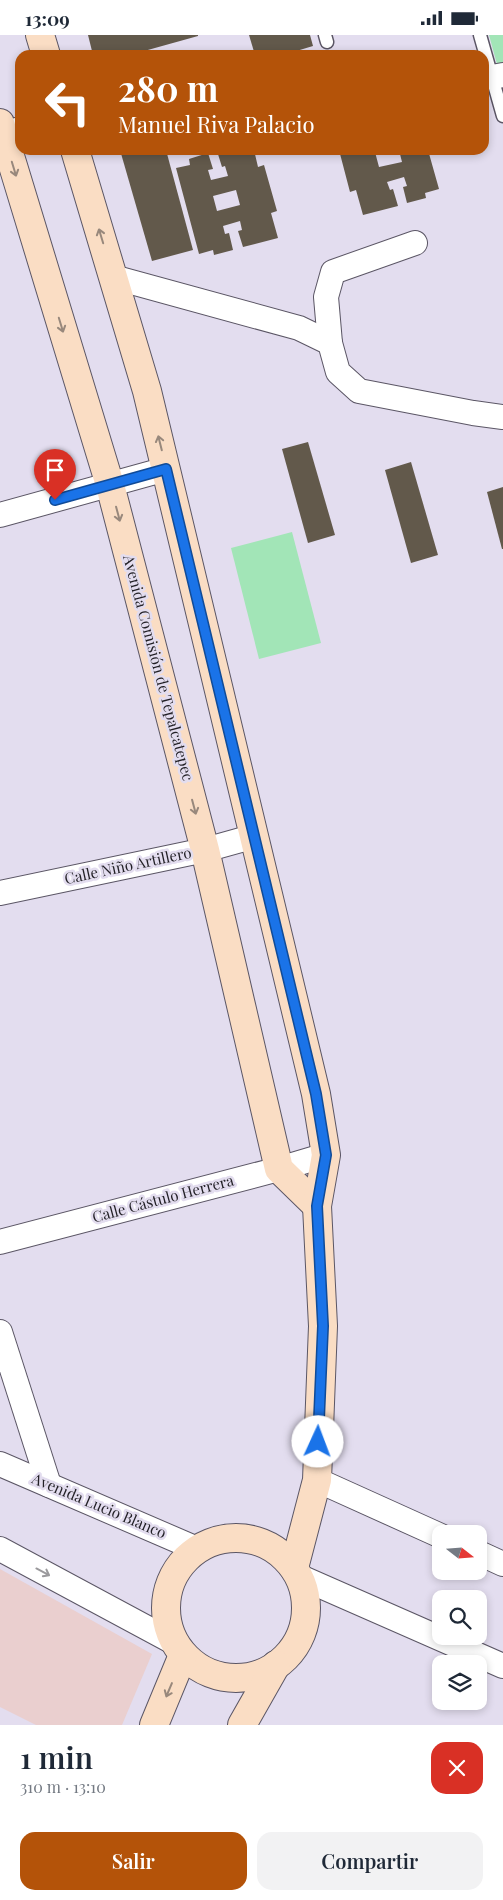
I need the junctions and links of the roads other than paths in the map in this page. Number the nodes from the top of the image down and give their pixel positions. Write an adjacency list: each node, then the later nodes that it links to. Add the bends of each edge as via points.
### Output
1 (40, 35): 3 (street)
2 (480, 35): 4 (lane)
3 (44, 50)
4 (486, 50)
5 (489, 57): 6 (lane)
6 (497, 76): 7 (lane)
7 (503, 116)
8 (6, 130): 15 (street, Avenida Comisión de Tepalcatepec, one-way to 15)
9 (76, 155): 11 (street, one-way to 9)
10 (415, 243): 12 (street, via 332,272 326,297)
11 (113, 277): 12 (street, via 299,328); 14 (street, one-way to 11)
12 (330, 343): 13 (street, via 338,372 359,391)
13 (503, 417)
14 (166, 469): 15 (street); 17 (street)
15 (110, 485): 16 (street); 18 (street, Avenida Comisión de Tepalcatepec, one-way to 18)
16 (0, 515)
17 (255, 837): 18 (street, Calle Niño Artillero); 20 (street, via 316,1094)
18 (205, 850): 19 (street, Calle Niño Artillero); 21 (street, Avenida Comisión de Tepalcatepec)
19 (0, 893)
20 (326, 1155): 21 (street, Calle Cástulo Herrera); 22 (street)
21 (279, 1169): 22 (street); 23 (street, Calle Cástulo Herrera)
22 (317, 1206): 26 (street, via 323,1326)
23 (0, 1242)
24 (0, 1331): 27 (street)
25 (0, 1464): 27 (street, Avenida Lucio Blanco)
26 (317, 1480): 28 (street); 33 (street)
27 (49, 1485): 30 (street, Avenida Lucio Blanco)
28 (432, 1532)
29 (0, 1549): 34 (street, one-way to 34)
30 (197, 1549): 33 (street, via 217,1540 239,1537 260,1542 279,1553); 34 (street, via 182,1563 171,1581 166,1602 167,1623)
31 (488, 1557): 32 (street)
32 (503, 1564)
33 (296, 1572): 35 (street, via 304,1595 305,1615 300,1634); 36 (street)
34 (179, 1649): 35 (street, via 199,1668 217,1675 238,1678 258,1674); 38 (street, one-way to 38)
35 (276, 1665): 37 (street)
36 (503, 1666)
37 (247, 1723)
38 (154, 1725)

